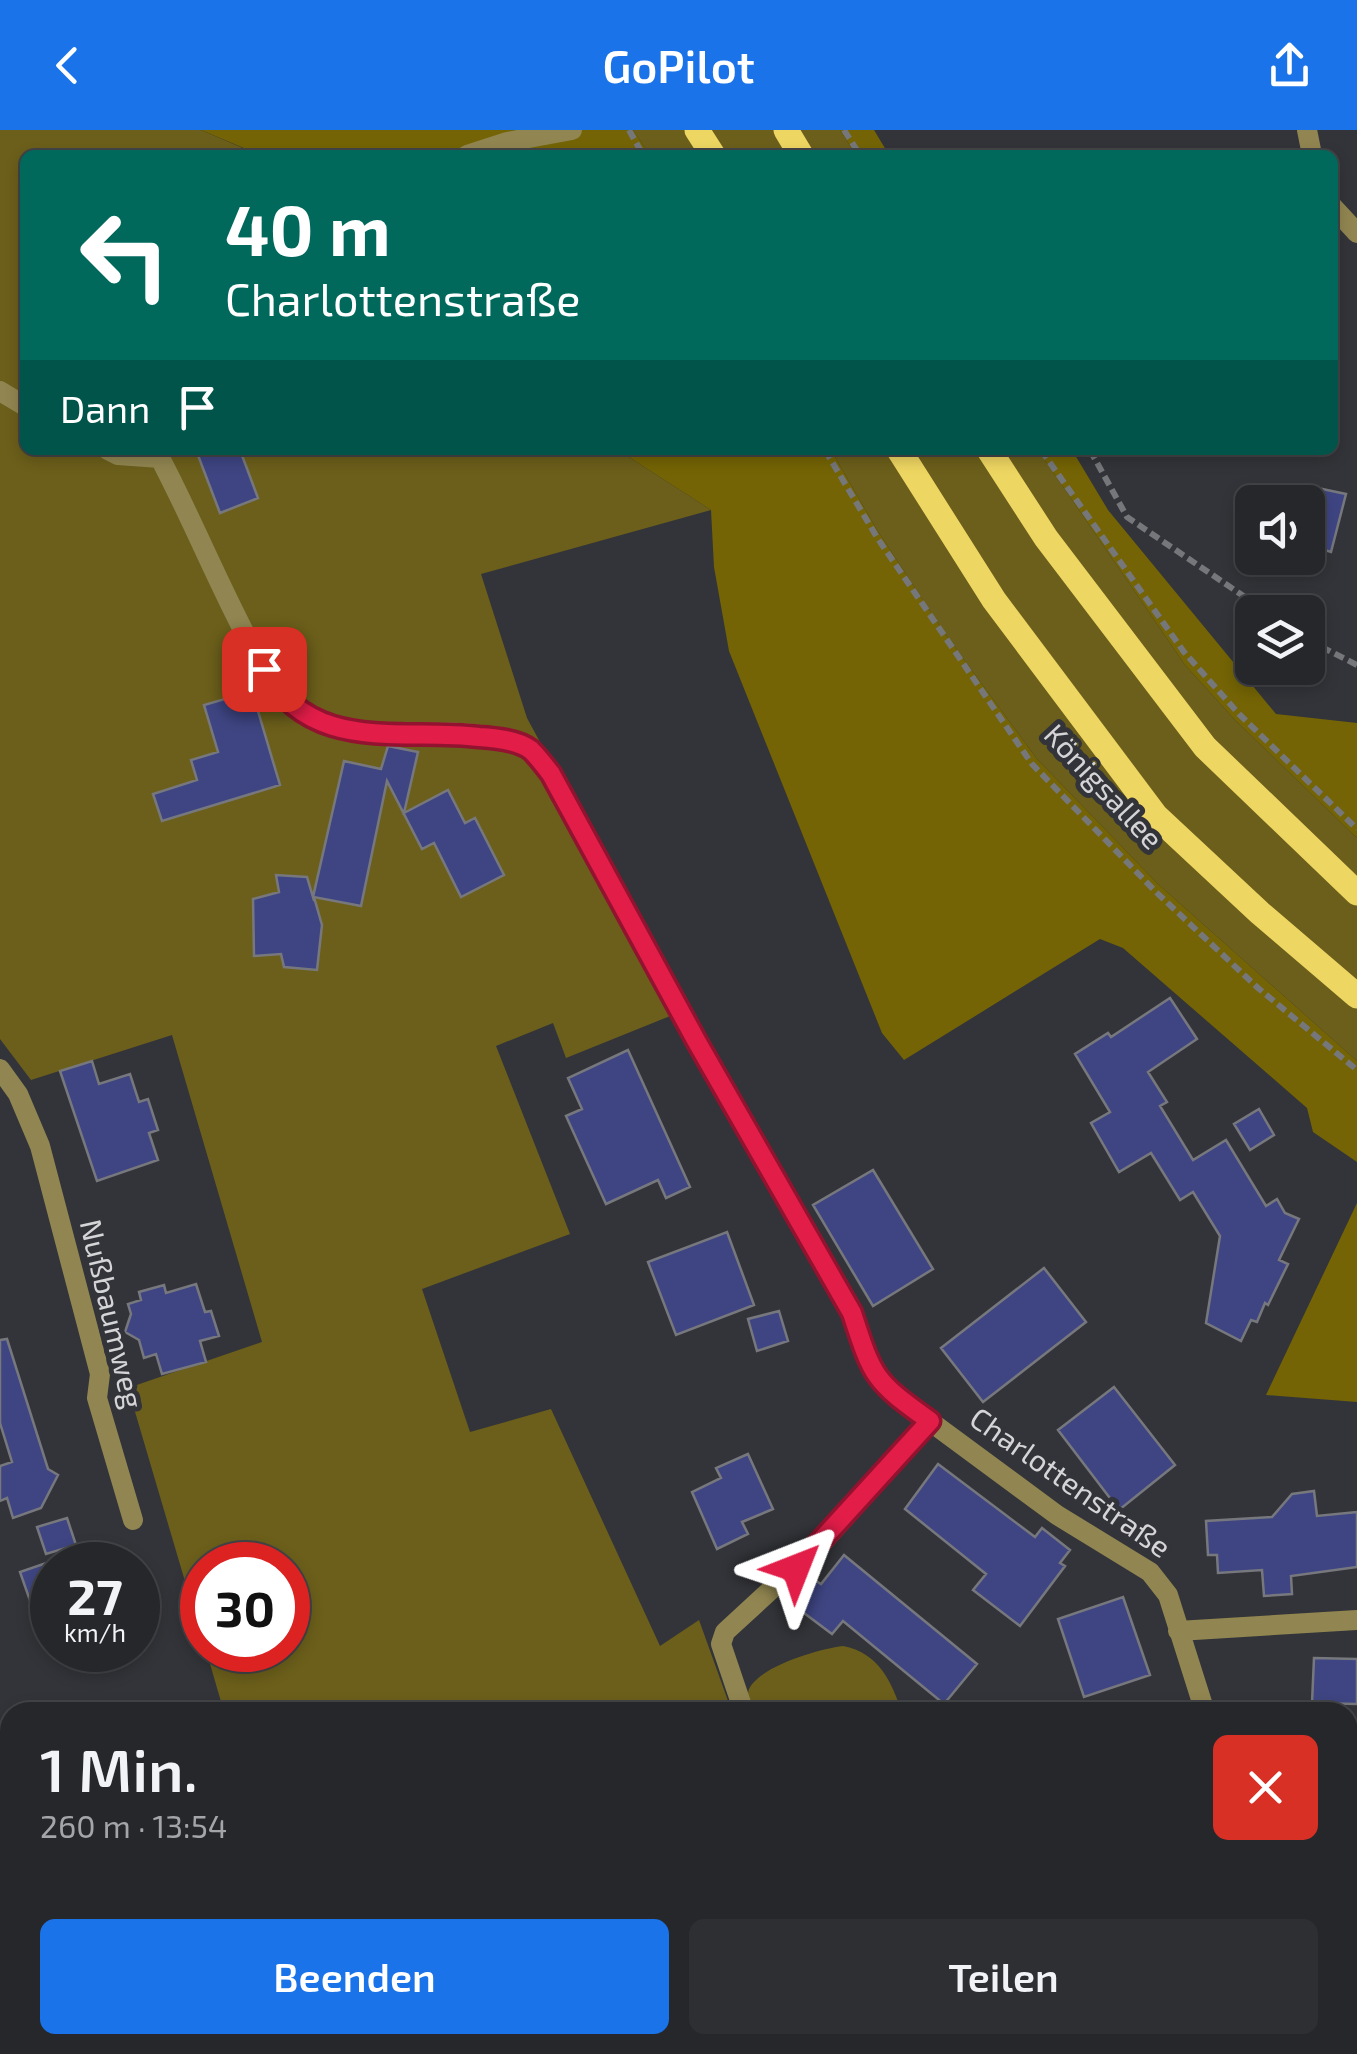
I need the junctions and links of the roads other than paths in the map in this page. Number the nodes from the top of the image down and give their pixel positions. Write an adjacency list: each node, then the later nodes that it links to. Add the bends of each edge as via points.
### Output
1 (572, 130): 2 (street)
2 (482, 150)
3 (1338, 212): 4 (street)
4 (1357, 233)
5 (163, 455): 11 (street, Charlottenstraße, via 238,621 277,693 298,711 360,733 499,738 528,748 551,774 852,1313 876,1378)
6 (902, 455): 9 (main road, Königsallee, via 994,600 1156,816)
7 (993, 455): 8 (main road, via 1046,538 1205,747)
8 (1357, 893)
9 (1357, 996)
10 (0, 1069): 12 (street, Nußbaumweg, via 40,1146 100,1374 97,1398)
11 (930, 1421): 14 (street, Charlottenstraße, via 1150,1572 1168,1595); 15 (street, Charlottenstraße, via 824,1541 725,1632 721,1644)
12 (133, 1520)
13 (1357, 1620): 14 (street)
14 (1178, 1631): 16 (street, Charlottenstraße)
15 (741, 1702)
16 (1202, 1702)

